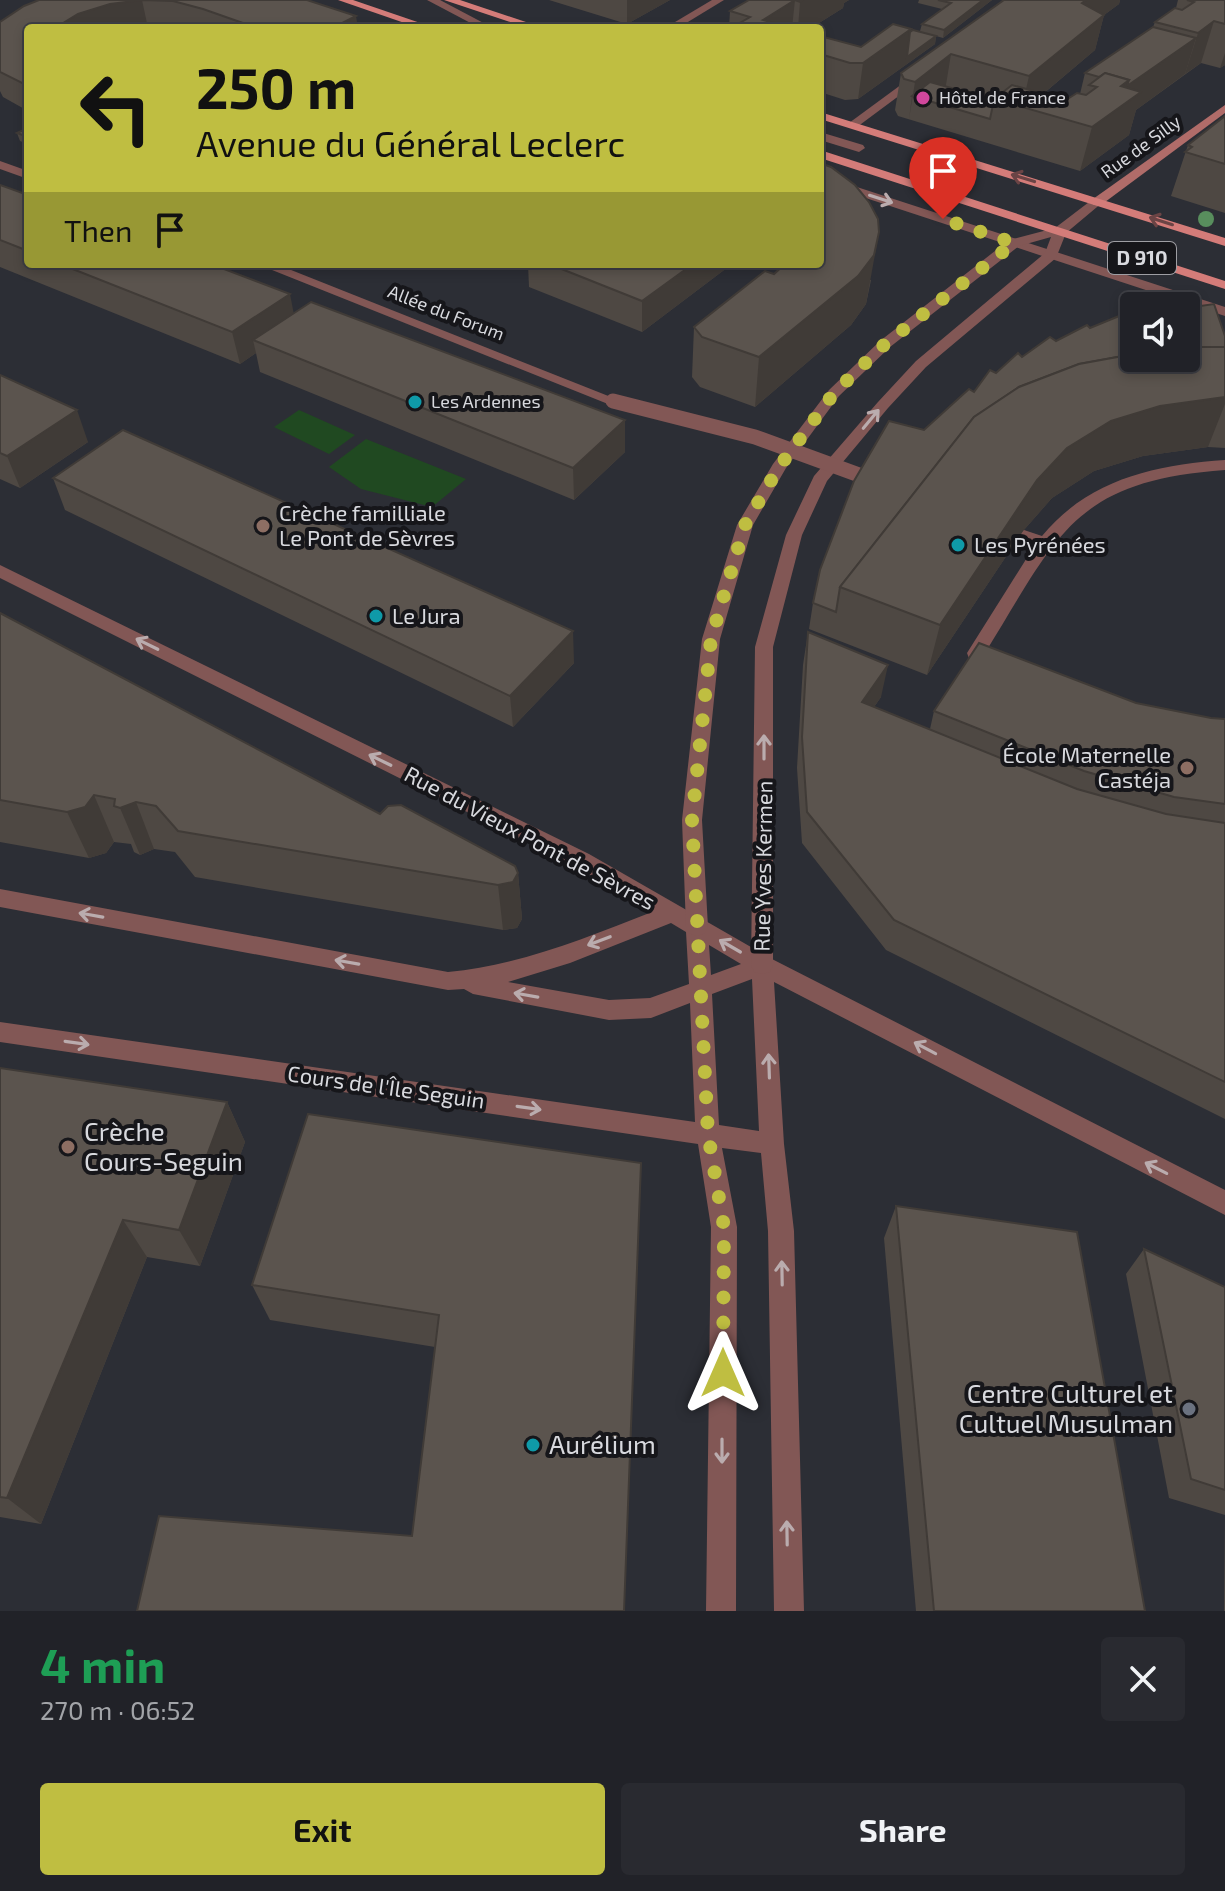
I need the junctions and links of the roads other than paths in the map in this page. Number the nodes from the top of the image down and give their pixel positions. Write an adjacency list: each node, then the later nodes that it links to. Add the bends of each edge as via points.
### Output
1 (279, 0): 6 (street)
2 (343, 0): 7 (main road)
3 (432, 0): 8 (street)
4 (449, 0): 9 (main road)
5 (719, 0): 10 (street)
6 (351, 24)
7 (418, 24)
8 (480, 24)
9 (526, 24)
10 (677, 24)
11 (923, 74): 14 (street)
12 (1225, 108): 21 (main road, Rue de Silly)
13 (824, 116): 14 (main road, D 910)
14 (853, 125): 21 (main road, D 910, one-way to 14)
15 (824, 137): 16 (street)
16 (859, 148)
17 (824, 155): 22 (main road, D 910)
18 (0, 165): 19 (street)
19 (24, 174)
20 (824, 180): 24 (street, one-way to 24)
21 (1097, 202): 22 (street, Rue de Silly); 23 (main road, D 910, one-way to 21)
22 (1060, 231): 24 (street); 25 (street, Rue Yves Kermen); 27 (main road, D 910)
23 (1225, 242)
24 (1014, 243): 25 (street); 37 (street, via 885,344 834,393 779,467 745,525 709,653 692,820)
25 (1051, 255): 28 (street); 38 (street, Rue Yves Kermen, one-way to 25, via 764,647 794,535 820,479 883,405 921,364)
26 (274, 268): 30 (street, Allée du Forum, bridge, via 613,401 755,437)
27 (1225, 285)
28 (1225, 312)
29 (1225, 465): 32 (street, via 1183,468 1117,485 1071,514)
30 (892, 487)
31 (1021, 534): 32 (street)
32 (1046, 543): 34 (street, via 976,653 981,673)
33 (0, 571): 36 (street, Rue du Vieux Pont de Sèvres, one-way to 33, via 582,860)
34 (990, 679)
35 (0, 898): 39 (street, one-way to 35)
36 (672, 913): 37 (street, Rue du Vieux Pont de Sèvres); 39 (street, one-way to 39, via 527,969)
37 (697, 927): 38 (street, Rue du Vieux Pont de Sèvres, one-way to 37); 40 (street)
38 (762, 965): 40 (street); 43 (street, Rue Yves Kermen, one-way to 38); 44 (street, Rue du Vieux Pont de Sèvres, one-way to 38)
39 (448, 981): 40 (street, one-way to 39, via 651,1008 609,1010)
40 (701, 989): 42 (street)
41 (0, 1032): 42 (street, Cours de l'Île Seguin, one-way to 42)
42 (708, 1134): 43 (street, Cours de l'Île Seguin); 45 (street, one-way to 45, via 724,1227)
43 (772, 1144): 46 (street, Rue Yves Kermen, one-way to 43, via 781,1231)
44 (1225, 1203)
45 (721, 1611)
46 (789, 1611)

